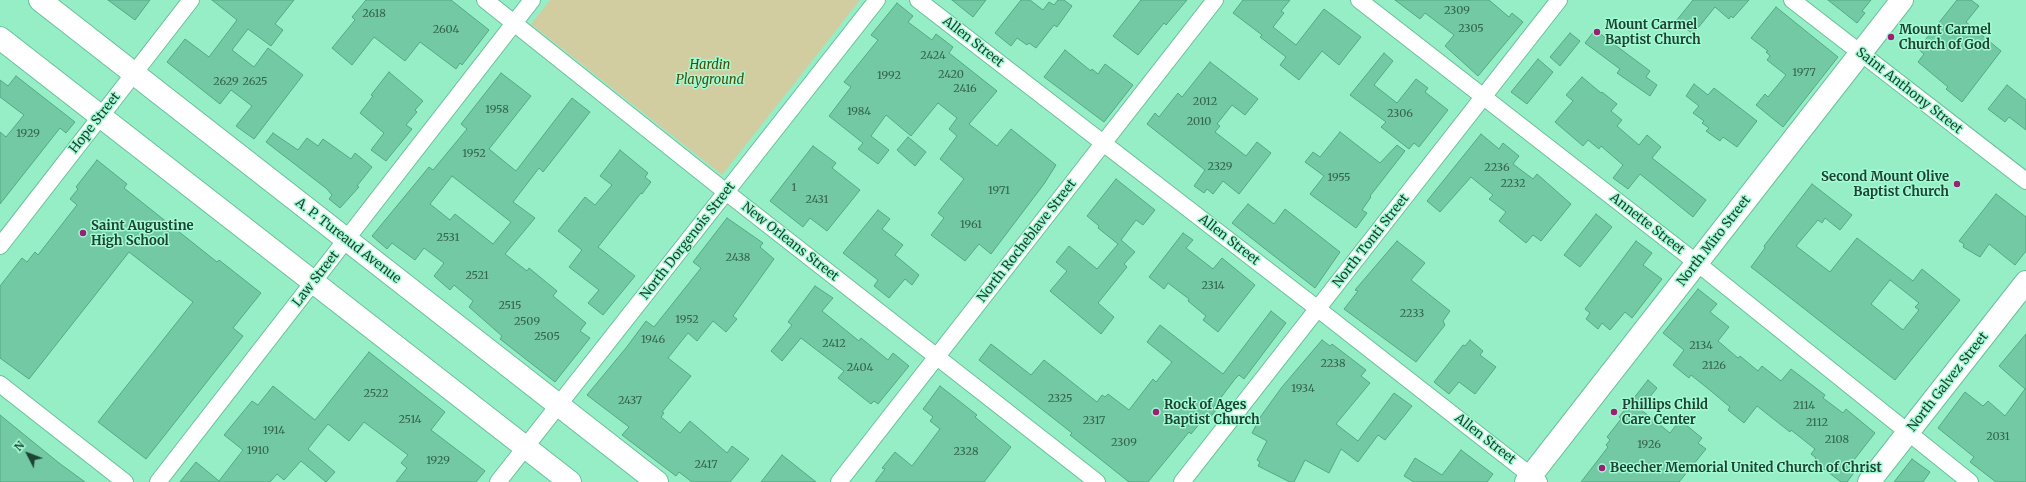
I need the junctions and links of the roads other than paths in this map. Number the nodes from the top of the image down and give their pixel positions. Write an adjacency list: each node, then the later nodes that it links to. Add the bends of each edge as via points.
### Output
1 (40, 0): 15 (street, A. P. Tureaud Avenue)
2 (191, 0): 15 (street, Hope Street)
3 (485, 0): 12 (street, New Orleans Street)
4 (532, 0): 12 (street, Law Street)
5 (877, 0): 20 (street, North Dorgenois Street)
6 (918, 0): 18 (street, Allen Street)
7 (1215, 0): 18 (street, North Rocheblave Street)
8 (1359, 0): 16 (street, Annette Street)
9 (1559, 0): 16 (street, North Tonti Street)
10 (1792, 0): 14 (street, Saint Anthony Street)
11 (1902, 0): 14 (street, North Miro Street)
12 (514, 22): 20 (street, New Orleans Street); 21 (street, Law Street)
13 (0, 38): 17 (street)
14 (1861, 53): 19 (street, Saint Anthony Street); 23 (street, North Miro Street)
15 (133, 73): 17 (street, Hope Street); 21 (street, A. P. Tureaud Avenue)
16 (1484, 97): 23 (street, Annette Street); 26 (street, North Tonti Street)
17 (100, 116): 22 (street, Hope Street); 24 (street)
18 (1103, 143): 26 (street, Allen Street); 27 (street, North Rocheblave Street)
19 (2026, 181)
20 (726, 192): 27 (street, New Orleans Street); 29 (street, North Dorgenois Street)
21 (347, 240): 24 (street, Law Street); 29 (street, A. P. Tureaud Avenue)
22 (0, 246)
23 (1697, 263): 30 (street, Annette Street); 32 (street, North Miro Street)
24 (314, 282): 31 (street); 34 (street, Law Street)
25 (2026, 282): 30 (street, North Galvez Street)
26 (1318, 309): 32 (street, Allen Street); 40 (street, North Tonti Street)
27 (937, 356): 38 (street, North Rocheblave Street); 39 (street, New Orleans Street)
28 (0, 384): 33 (street)
29 (559, 405): 31 (street, North Dorgenois Street); 37 (street, A. P. Tureaud Avenue)
30 (1908, 434): 41 (street, North Galvez Street); 42 (street, Annette Street)
31 (526, 448): 35 (street, North Dorgenois Street); 36 (street)
32 (1532, 480)
33 (125, 482)
34 (158, 482)
35 (498, 482)
36 (570, 482)
37 (657, 482)
38 (839, 482)
39 (1097, 482)
40 (1182, 482)
41 (1869, 482)
42 (1970, 482)

